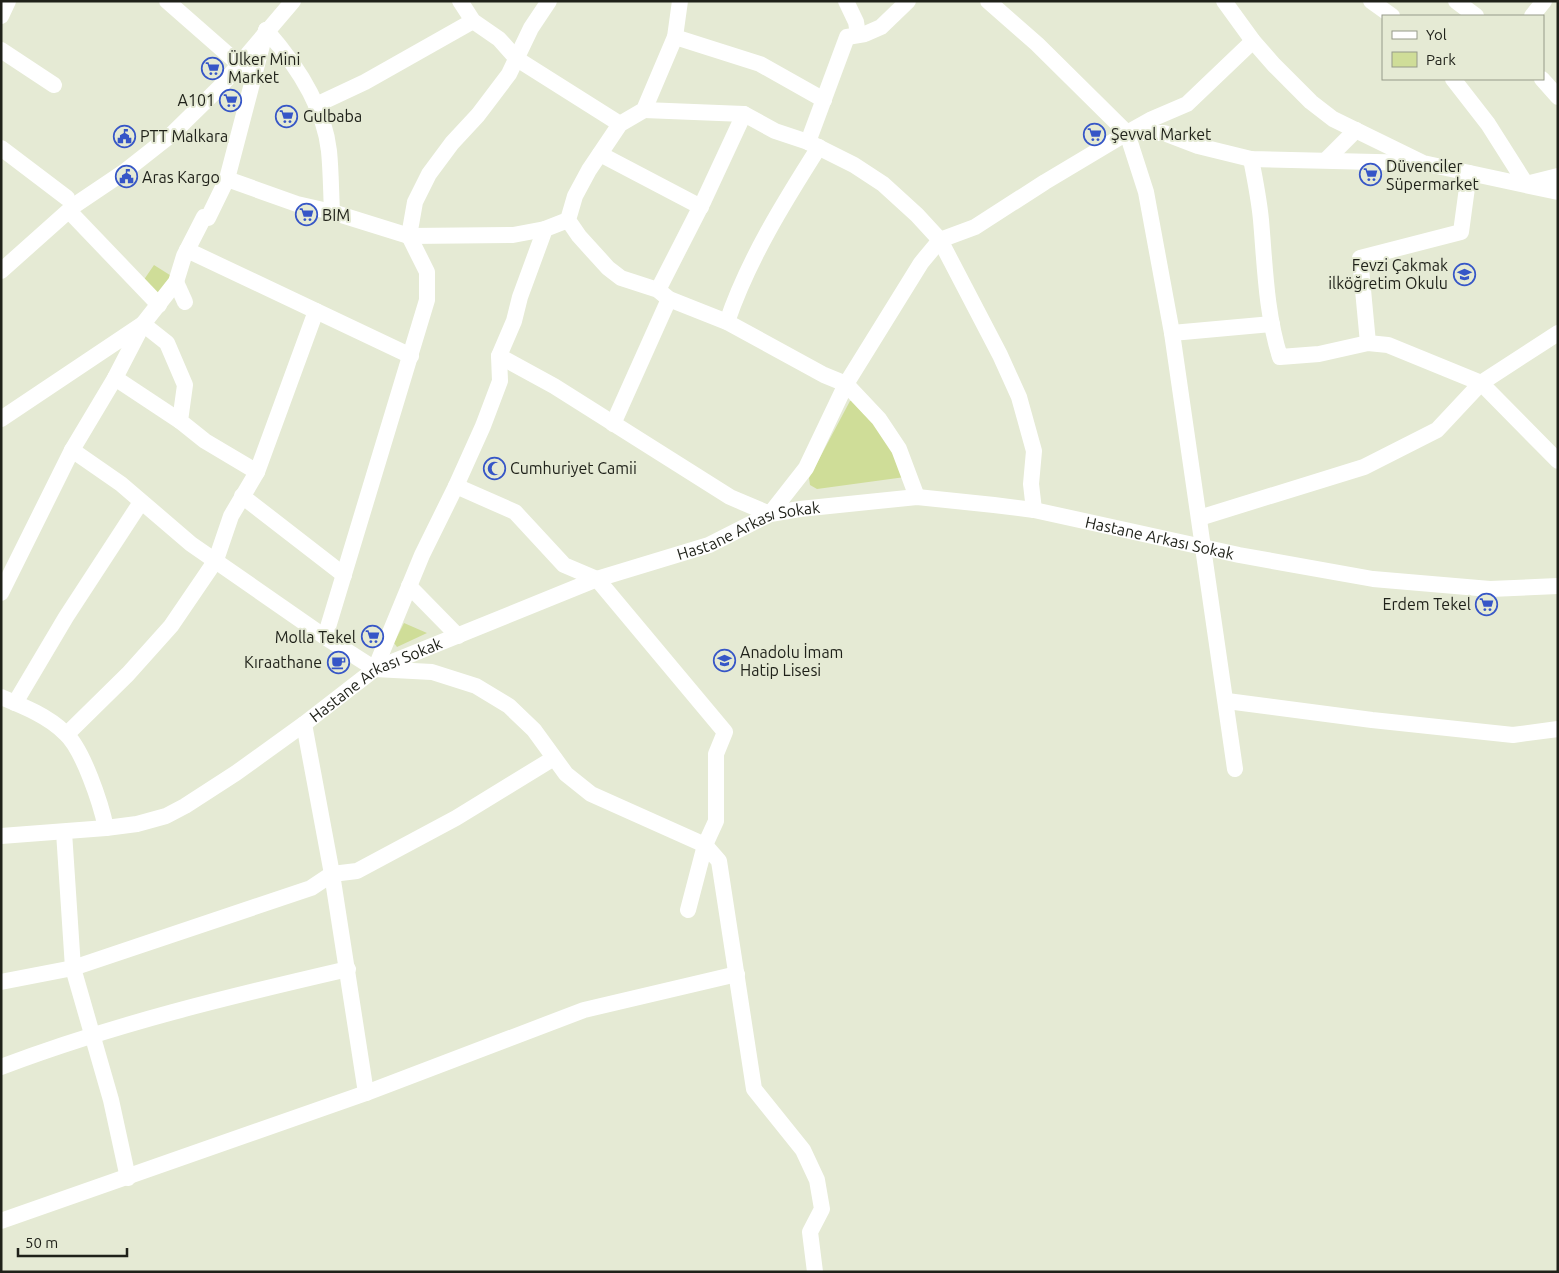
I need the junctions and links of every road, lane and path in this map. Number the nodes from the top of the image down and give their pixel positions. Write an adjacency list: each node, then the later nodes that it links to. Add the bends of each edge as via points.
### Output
1 (8, 1): 18 (street)
2 (167, 1): 26 (street)
3 (281, 1): 26 (street)
4 (293, 1): 20 (street)
5 (460, 1): 19 (street)
6 (549, 1): 25 (street, via 531,28)
7 (680, 1): 22 (street)
8 (846, 1): 21 (street)
9 (908, 1): 21 (street, via 880,27)
10 (988, 1): 38 (street, via 1037,44)
11 (1224, 1): 23 (street)
12 (1371, 1): 15 (street)
13 (1456, 1): 16 (street)
14 (1544, 1): 17 (street)
15 (1391, 15)
16 (1475, 15)
17 (1533, 15)
18 (1, 16)
19 (472, 21): 25 (street, via 498,39); 33 (street, via 365,82)
20 (266, 30): 26 (street); 27 (street); 33 (street, via 286,53)
21 (858, 34): 32 (street, via 847,37)
22 (675, 37): 32 (street, via 760,64); 34 (street)
23 (1253, 41): 37 (street, via 1311,102 1333,119); 38 (street, via 1187,104)
24 (1, 50): 30 (street)
25 (517, 59): 36 (street); 55 (street, via 478,115 429,174 415,202)
26 (237, 60): 27 (street); 50 (street, via 164,130)
27 (256, 70): 47 (street)
28 (1454, 80): 48 (street, via 1488,124)
29 (1543, 80): 31 (street)
30 (54, 85)
31 (1558, 97)
32 (824, 100): 39 (street)
33 (316, 105): 52 (street, via 329,150)
34 (644, 110): 35 (street); 36 (street)
35 (744, 114): 39 (street, via 775,131); 51 (street)
36 (620, 124): 41 (street)
37 (1356, 130): 43 (street); 44 (street)
38 (1127, 133): 42 (street, via 1164,133 1198,146); 56 (street, via 975,227); 69 (street, via 1146,192)
39 (814, 145): 56 (street, via 883,184); 65 (street, via 751,264)
40 (1, 148): 50 (street)
41 (600, 154): 51 (street); 53 (street, via 575,196)
42 (1251, 159): 43 (street); 67 (street, via 1261,217)
43 (1326, 160): 44 (street)
44 (1423, 164): 45 (street)
45 (1469, 173): 48 (street); 70 (street, via 1461,232 1360,258)
46 (1558, 176): 48 (street)
47 (227, 179): 52 (street, via 297,204); 57 (street, via 208,218 204,217)
48 (1526, 184): 49 (street)
49 (1558, 192)
50 (68, 205): 58 (street); 59 (street); 63 (street)
51 (700, 207): 61 (street)
52 (332, 212): 55 (street)
53 (568, 220): 54 (street); 61 (street, via 608,268 621,278)
54 (545, 228): 55 (street, via 513,235); 72 (street)
55 (409, 236): 71 (street, via 428,279 425,307)
56 (940, 240): 75 (street, via 921,263); 86 (street, via 1019,397 1034,451 1031,484)
57 (187, 250): 60 (street); 64 (street)
58 (1, 263)
59 (1, 271)
60 (176, 282): 62 (street); 63 (street)
61 (664, 294): 65 (street); 78 (street)
62 (185, 302)
63 (159, 305): 66 (street)
64 (316, 311): 71 (street); 81 (street)
65 (727, 322): 75 (street)
66 (143, 324): 73 (street); 76 (street); 77 (street, via 167,343 185,385)
67 (1272, 324): 69 (street); 70 (street, via 1280,357 1319,354)
68 (1558, 332): 74 (street)
69 (1172, 333): 88 (street)
70 (1368, 343): 74 (street, via 1388,345)
71 (410, 356): 91 (street)
72 (499, 356): 78 (street); 82 (street, via 500,381)
73 (115, 378): 77 (street); 79 (street)
74 (1480, 382): 80 (street); 88 (street, via 1437,430 1364,467)
75 (846, 384): 84 (street, via 879,419 895,442); 87 (street, via 806,468)
76 (1, 419)
77 (180, 421): 81 (street, via 205,441)
78 (613, 424): 87 (street, via 730,497)
79 (72, 450): 85 (street); 95 (street)
80 (1558, 461)
81 (257, 472): 83 (street)
82 (456, 486): 92 (street, via 515,512 564,564); 93 (street)
83 (242, 496): 90 (street, via 231,516); 91 (street)
84 (917, 498): 86 (street, Hastane Arkası Sokak); 87 (street, Hastane Arkası Sokak, via 800,508)
85 (141, 502): 90 (street, via 190,544); 99 (street)
86 (1034, 510): 89 (street, Hastane Arkası Sokak)
87 (770, 514): 92 (street, Hastane Arkası Sokak, via 709,545)
88 (1199, 518): 89 (street)
89 (1202, 546): 94 (street, Hastane Arkası Sokak, via 1372,579 1490,589); 100 (street)
90 (216, 560): 97 (street); 103 (street, via 171,626)
91 (344, 575): 97 (street)
92 (596, 579): 96 (street, Hastane Arkası Sokak); 109 (street, via 725,732 716,754 716,821)
93 (409, 586): 96 (street); 98 (street)
94 (1558, 586)
95 (1, 593)
96 (458, 636): 98 (street, Hastane Arkası Sokak)
97 (325, 637): 98 (street)
98 (375, 669): 101 (street, Hastane Arkası Sokak); 104 (street, via 432,672 476,686 509,706 534,730)
99 (8, 700): 103 (street, via 54,723)
100 (1226, 700): 102 (street, via 1514,735); 105 (street)
101 (304, 724): 106 (street, Hastane Arkası Sokak, via 185,806 152,821); 110 (street)
102 (1558, 729)
103 (67, 734): 106 (street, via 91,778)
104 (554, 758): 109 (street, via 566,774 591,794); 110 (street, via 456,818 357,871)
105 (1236, 769)
106 (106, 828): 107 (street, Hastane Arkası Sokak)
107 (64, 832): 108 (street, Hastane Arkası Sokak); 112 (street)
108 (1, 836)
109 (705, 846): 111 (street); 114 (street, via 719,861)
110 (332, 874): 112 (street, via 312,888); 113 (street)
111 (688, 910)
112 (73, 968): 115 (street); 116 (street)
113 (348, 969): 116 (street, via 240,994); 118 (street)
114 (737, 974): 118 (street, via 584,1010); 121 (street, via 754,1089 803,1150 818,1180 822,1210 810,1232)
115 (1, 982)
116 (92, 1036): 117 (street); 119 (street, via 111,1100)
117 (1, 1067)
118 (366, 1093): 119 (street)
119 (128, 1178): 120 (street)
120 (1, 1221)
121 (815, 1272)

